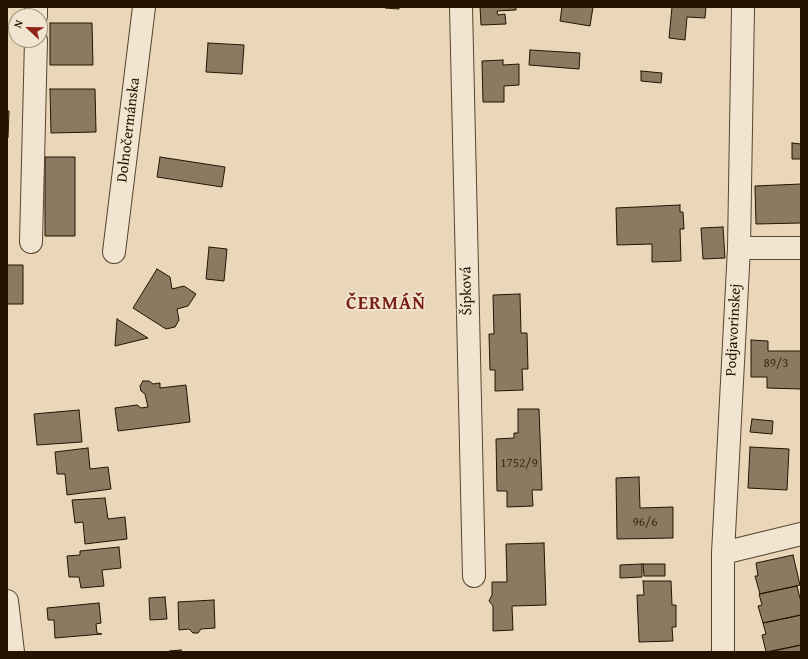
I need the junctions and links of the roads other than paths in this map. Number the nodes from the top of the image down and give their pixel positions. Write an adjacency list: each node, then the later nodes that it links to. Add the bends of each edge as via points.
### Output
1 (144, 7): 8 (street, Dolnočermánska)
2 (461, 7): 11 (street, Šípková)
3 (743, 7): 6 (street, Podjavorinskej)
4 (36, 48): 5 (street)
5 (31, 242)
6 (739, 248): 7 (street); 10 (street, Podjavorinskej)
7 (801, 248)
8 (114, 252)
9 (801, 534): 10 (street)
10 (723, 553): 14 (street, Podjavorinskej)
11 (474, 576)
12 (7, 602): 13 (street)
13 (13, 652)
14 (723, 652)

